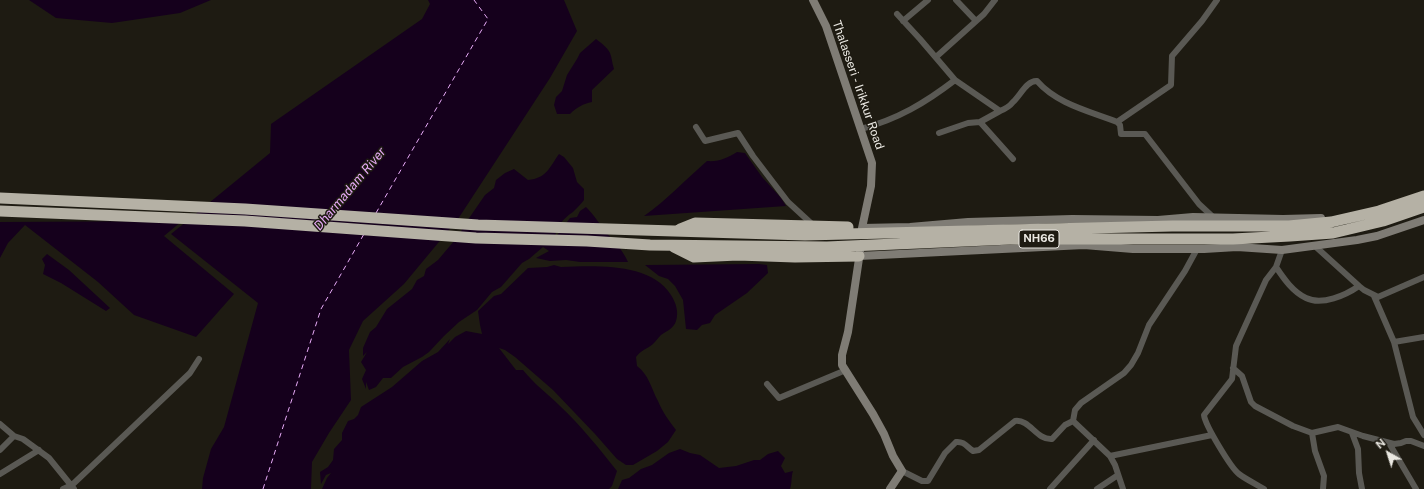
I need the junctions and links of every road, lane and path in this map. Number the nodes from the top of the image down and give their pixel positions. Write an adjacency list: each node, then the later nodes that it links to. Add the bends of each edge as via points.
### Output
1 (813, 0): 15 (street, Thalasseri - Irikkur Road, via 826,26)
2 (928, 0): 7 (street)
3 (956, 0): 8 (street)
4 (995, 0): 8 (street)
5 (1217, 0): 13 (street, via 1172,56 1171,86)
6 (897, 14): 7 (street)
7 (903, 21): 9 (street)
8 (976, 21): 9 (street)
9 (936, 57): 10 (street)
10 (955, 80): 11 (street); 15 (street, via 916,108)
11 (1000, 112): 12 (street); 13 (street, via 1014,102 1029,84 1037,81 1052,95 1067,103)
12 (980, 122): 16 (street); 17 (street)
13 (1117, 122): 23 (street, via 1121,134 1145,134 1199,204)
14 (696, 127): 25 (street, via 705,141 738,132 788,202)
15 (861, 129): 26 (street, Thalasseri - Irikkur Road, via 872,163 871,186)
16 (939, 133)
17 (1013, 159)
18 (1424, 192): 23 (street, via 1361,211 1326,218)
19 (1424, 196): 27 (highway, NH66, via 1379,211 1332,222 1289,226 1008,229 823,235)
20 (0, 198): 27 (highway, NH66, via 245,209 478,225)
21 (1424, 207): 28 (highway, NH66, via 1384,221 1333,233 1290,236 1162,240 1010,239 827,247)
22 (0, 212): 28 (highway, NH66, via 245,221 476,238)
23 (1213, 218): 26 (street, via 1193,216 1158,220 1072,219)
24 (1424, 220): 29 (street, via 1377,236)
25 (814, 226): 26 (highway); 27 (highway, via 695,223)
26 (862, 228)
27 (672, 231)
28 (670, 246): 32 (highway, via 694,257)
29 (1316, 247): 31 (street); 35 (street)
30 (1197, 249): 31 (street, via 1237,247); 32 (street, via 1133,249 1084,245); 43 (street, via 1149,325 1131,365 1124,373 1081,403 1075,410)
31 (1282, 250): 33 (street)
32 (860, 254): 41 (street, via 842,355 842,365)
33 (1276, 267): 35 (street, via 1288,283 1307,299 1329,300); 40 (street, via 1266,280 1236,346)
34 (1424, 277): 36 (street, via 1382,296)
35 (1359, 286): 36 (street)
36 (1374, 296): 38 (street)
37 (1424, 337): 38 (street)
38 (1394, 342): 48 (street, via 1413,417)
39 (199, 359): 59 (street, via 190,373)
40 (1233, 368): 45 (street, via 1242,376 1251,402 1255,406); 47 (street, via 1232,379 1204,415)
41 (846, 370): 42 (street, via 779,398); 56 (street, via 873,414)
42 (767, 384)
43 (1073, 421): 50 (street); 56 (street, via 1065,425 1052,439 1041,436 1019,420 974,452 961,441 956,442 945,453 928,481 922,481)
44 (0, 424): 49 (street)
45 (1312, 433): 46 (street, via 1338,427); 66 (street, via 1324,476)
46 (1352, 433): 51 (street); 67 (street, via 1358,449)
47 (1212, 435): 55 (street); 65 (street, via 1238,474)
48 (1424, 435)
49 (14, 436): 53 (street); 54 (street)
50 (1094, 440): 55 (street); 62 (street)
51 (1388, 442): 52 (street, via 1394,444 1411,441); 68 (street)
52 (1424, 446)
53 (0, 450)
54 (39, 450): 57 (street); 59 (street)
55 (1110, 456): 58 (street)
56 (902, 471): 61 (street)
57 (0, 474)
58 (1118, 475): 63 (street); 64 (street)
59 (73, 487): 60 (street)
60 (63, 489)
61 (890, 489)
62 (1050, 489)
63 (1097, 489)
64 (1123, 489)
65 (1264, 489)
66 (1323, 489)
67 (1362, 489)
68 (1416, 489)

